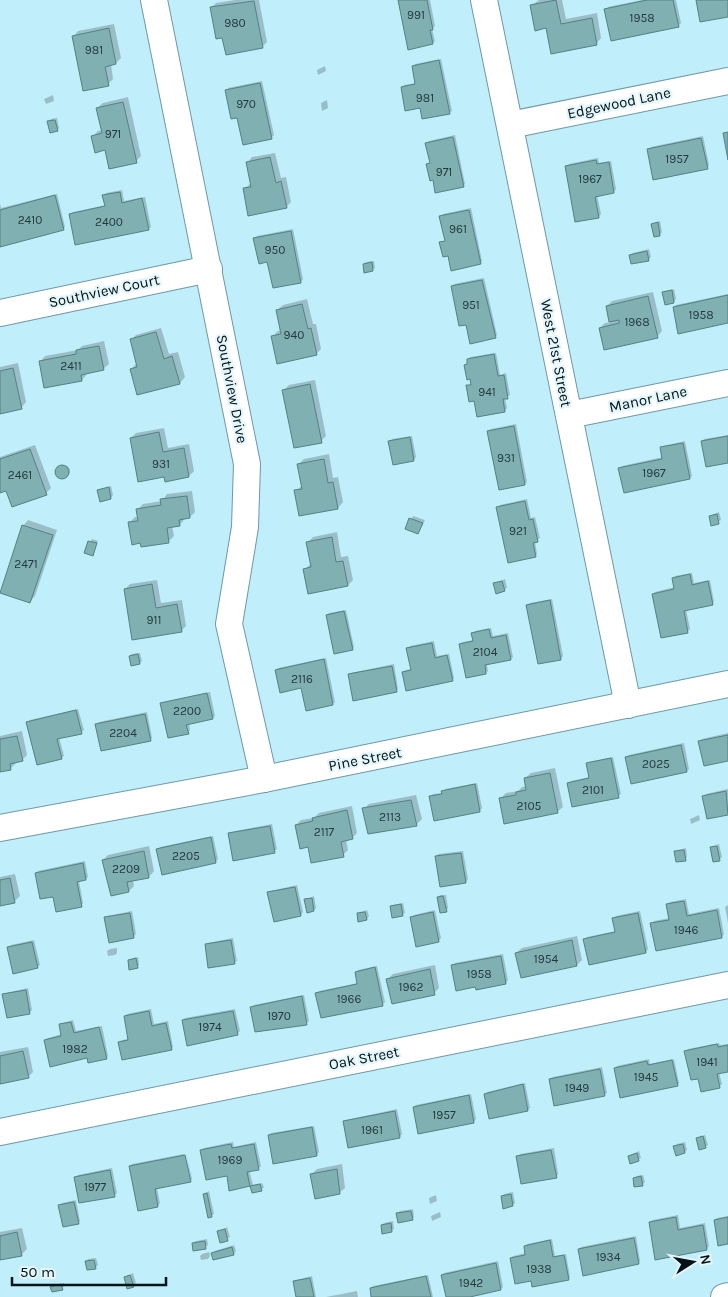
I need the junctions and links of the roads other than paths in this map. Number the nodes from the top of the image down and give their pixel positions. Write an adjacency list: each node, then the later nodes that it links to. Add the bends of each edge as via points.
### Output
1 (154, 0): 5 (street, Southview Drive)
2 (484, 0): 4 (street, West 21st Street)
3 (728, 81): 4 (street, Edgewood Lane)
4 (510, 125): 8 (street, West 21st Street)
5 (209, 269): 6 (street, Southview Court); 11 (street, Southview Drive, via 247,464 245,527 229,624)
6 (0, 313)
7 (728, 383): 8 (street, Manor Lane)
8 (569, 415): 10 (street, West 21st Street)
9 (728, 684): 10 (street, Pine Street)
10 (628, 705): 11 (street, Pine Street)
11 (264, 779): 12 (street, Pine Street)
12 (0, 828)
13 (728, 985): 14 (street, Oak Street)
14 (0, 1132)

